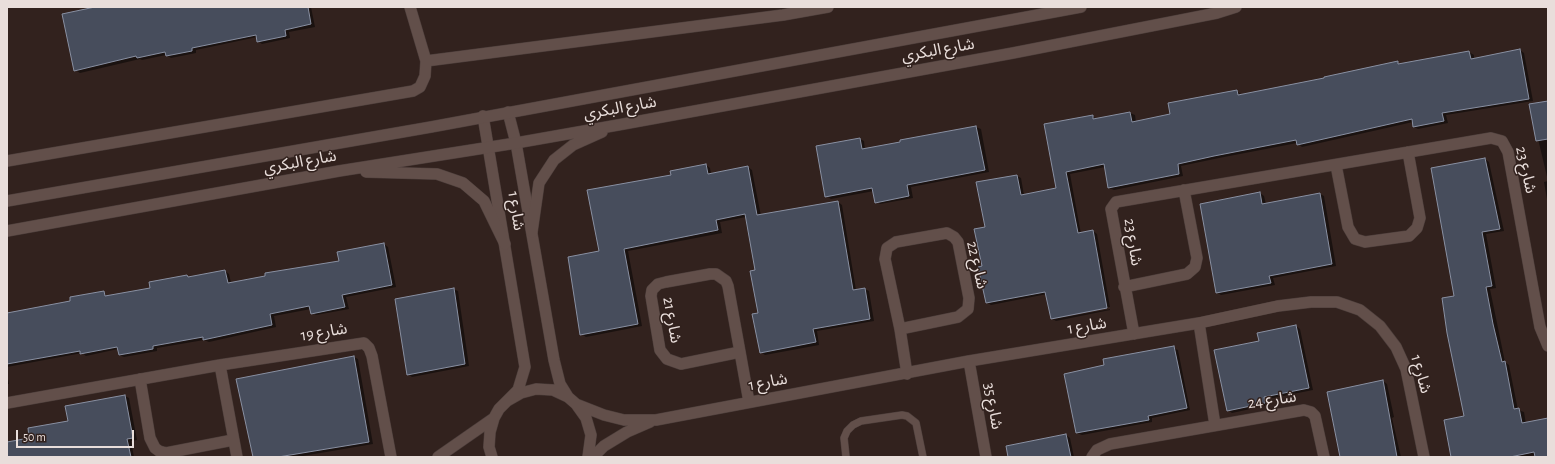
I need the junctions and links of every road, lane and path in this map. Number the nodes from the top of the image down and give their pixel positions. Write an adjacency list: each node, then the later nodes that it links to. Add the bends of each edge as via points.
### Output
1 (410, 7): 5 (street)
2 (828, 7): 5 (street)
3 (1081, 7): 6 (street, شارع البكري)
4 (1236, 7): 8 (street, شارع البكري, via 1217,13 1035,48)
5 (426, 61): 12 (street, via 425,76 420,87 413,91)
6 (508, 112): 7 (street, شارع البكري); 9 (street, شارع 1)
7 (483, 116): 10 (street, شارع 1); 16 (street, شارع البكري)
8 (618, 125): 9 (street, شارع البكري); 18 (street, via 573,146 554,160 539,183)
9 (516, 144): 10 (street, شارع البكري); 18 (street, شارع 1)
10 (489, 148): 14 (street, شارع البكري); 19 (street, شارع 1)
11 (1408, 152): 13 (street, شارع 23); 13 (street, via 1420,218 1417,228 1409,236 1365,242 1355,238 1348,227); 24 (street, شارع 23, via 1491,138 1506,145 1540,327)
12 (7, 161)
13 (1336, 165): 15 (street, شارع 23)
14 (339, 171): 17 (street, شارع البكري); 19 (street, via 437,174 463,183 484,201)
15 (1184, 190): 20 (street, شارع 23, via 1197,258 1195,267 1187,274); 20 (street, شارع 23, via 1122,200 1113,205 1111,209)
16 (7, 201)
17 (7, 231)
18 (532, 232): 31 (street, شارع 1, via 554,360 560,384)
19 (505, 244): 30 (street, شارع 1, via 524,367 518,390)
20 (1124, 286): 23 (street, شارع 23)
21 (1199, 323): 23 (street, شارع 1); 36 (street); 49 (street, شارع 1, via 1278,306 1311,302 1337,302 1360,310 1380,326 1396,347 1406,368)
22 (900, 329): 22 (street, شارع 22, via 884,259 887,248 896,242 947,233 958,242 968,291 968,309 958,317); 28 (street, شارع 22)
23 (1134, 334): 26 (street, شارع 1)
24 (1548, 346)
25 (740, 352): 25 (street, شارع 21, via 728,286 722,277 710,274 666,282 658,284 652,290 660,350 667,360 681,364); 32 (street, شارع 21)
26 (969, 361): 28 (street, شارع 1); 46 (street, شارع 35)
27 (220, 365): 29 (street, شارع 19); 37 (street); 39 (street, شارع 19, via 364,343 372,356)
28 (906, 374): 32 (street, شارع 1)
29 (140, 379): 33 (street, شارع 19); 37 (street, via 150,438 159,451 166,453)
30 (507, 401): 31 (street, via 521,393 536,389 553,390); 34 (street, شارع 1)
31 (572, 401): 35 (street, شارع 1, via 604,415 624,420); 42 (street, via 586,418 591,434)
32 (749, 402): 35 (street, شارع 1)
33 (7, 403)
34 (494, 418): 40 (street); 41 (street, via 490,432)
35 (656, 420): 43 (street, شارع 1, via 627,432 604,446)
36 (1215, 425): 47 (street, شارع 24, via 1110,444 1097,450); 48 (street, شارع 24, via 1304,410 1311,412 1315,416)
37 (233, 440): 38 (street)
38 (237, 457)
39 (391, 457)
40 (438, 457)
41 (492, 457)
42 (588, 457)
43 (594, 457)
44 (846, 457): 45 (lane, via 844,438 853,425 902,415 916,423)
45 (923, 457)
46 (986, 457)
47 (1092, 457)
48 (1324, 457)
49 (1424, 457)

